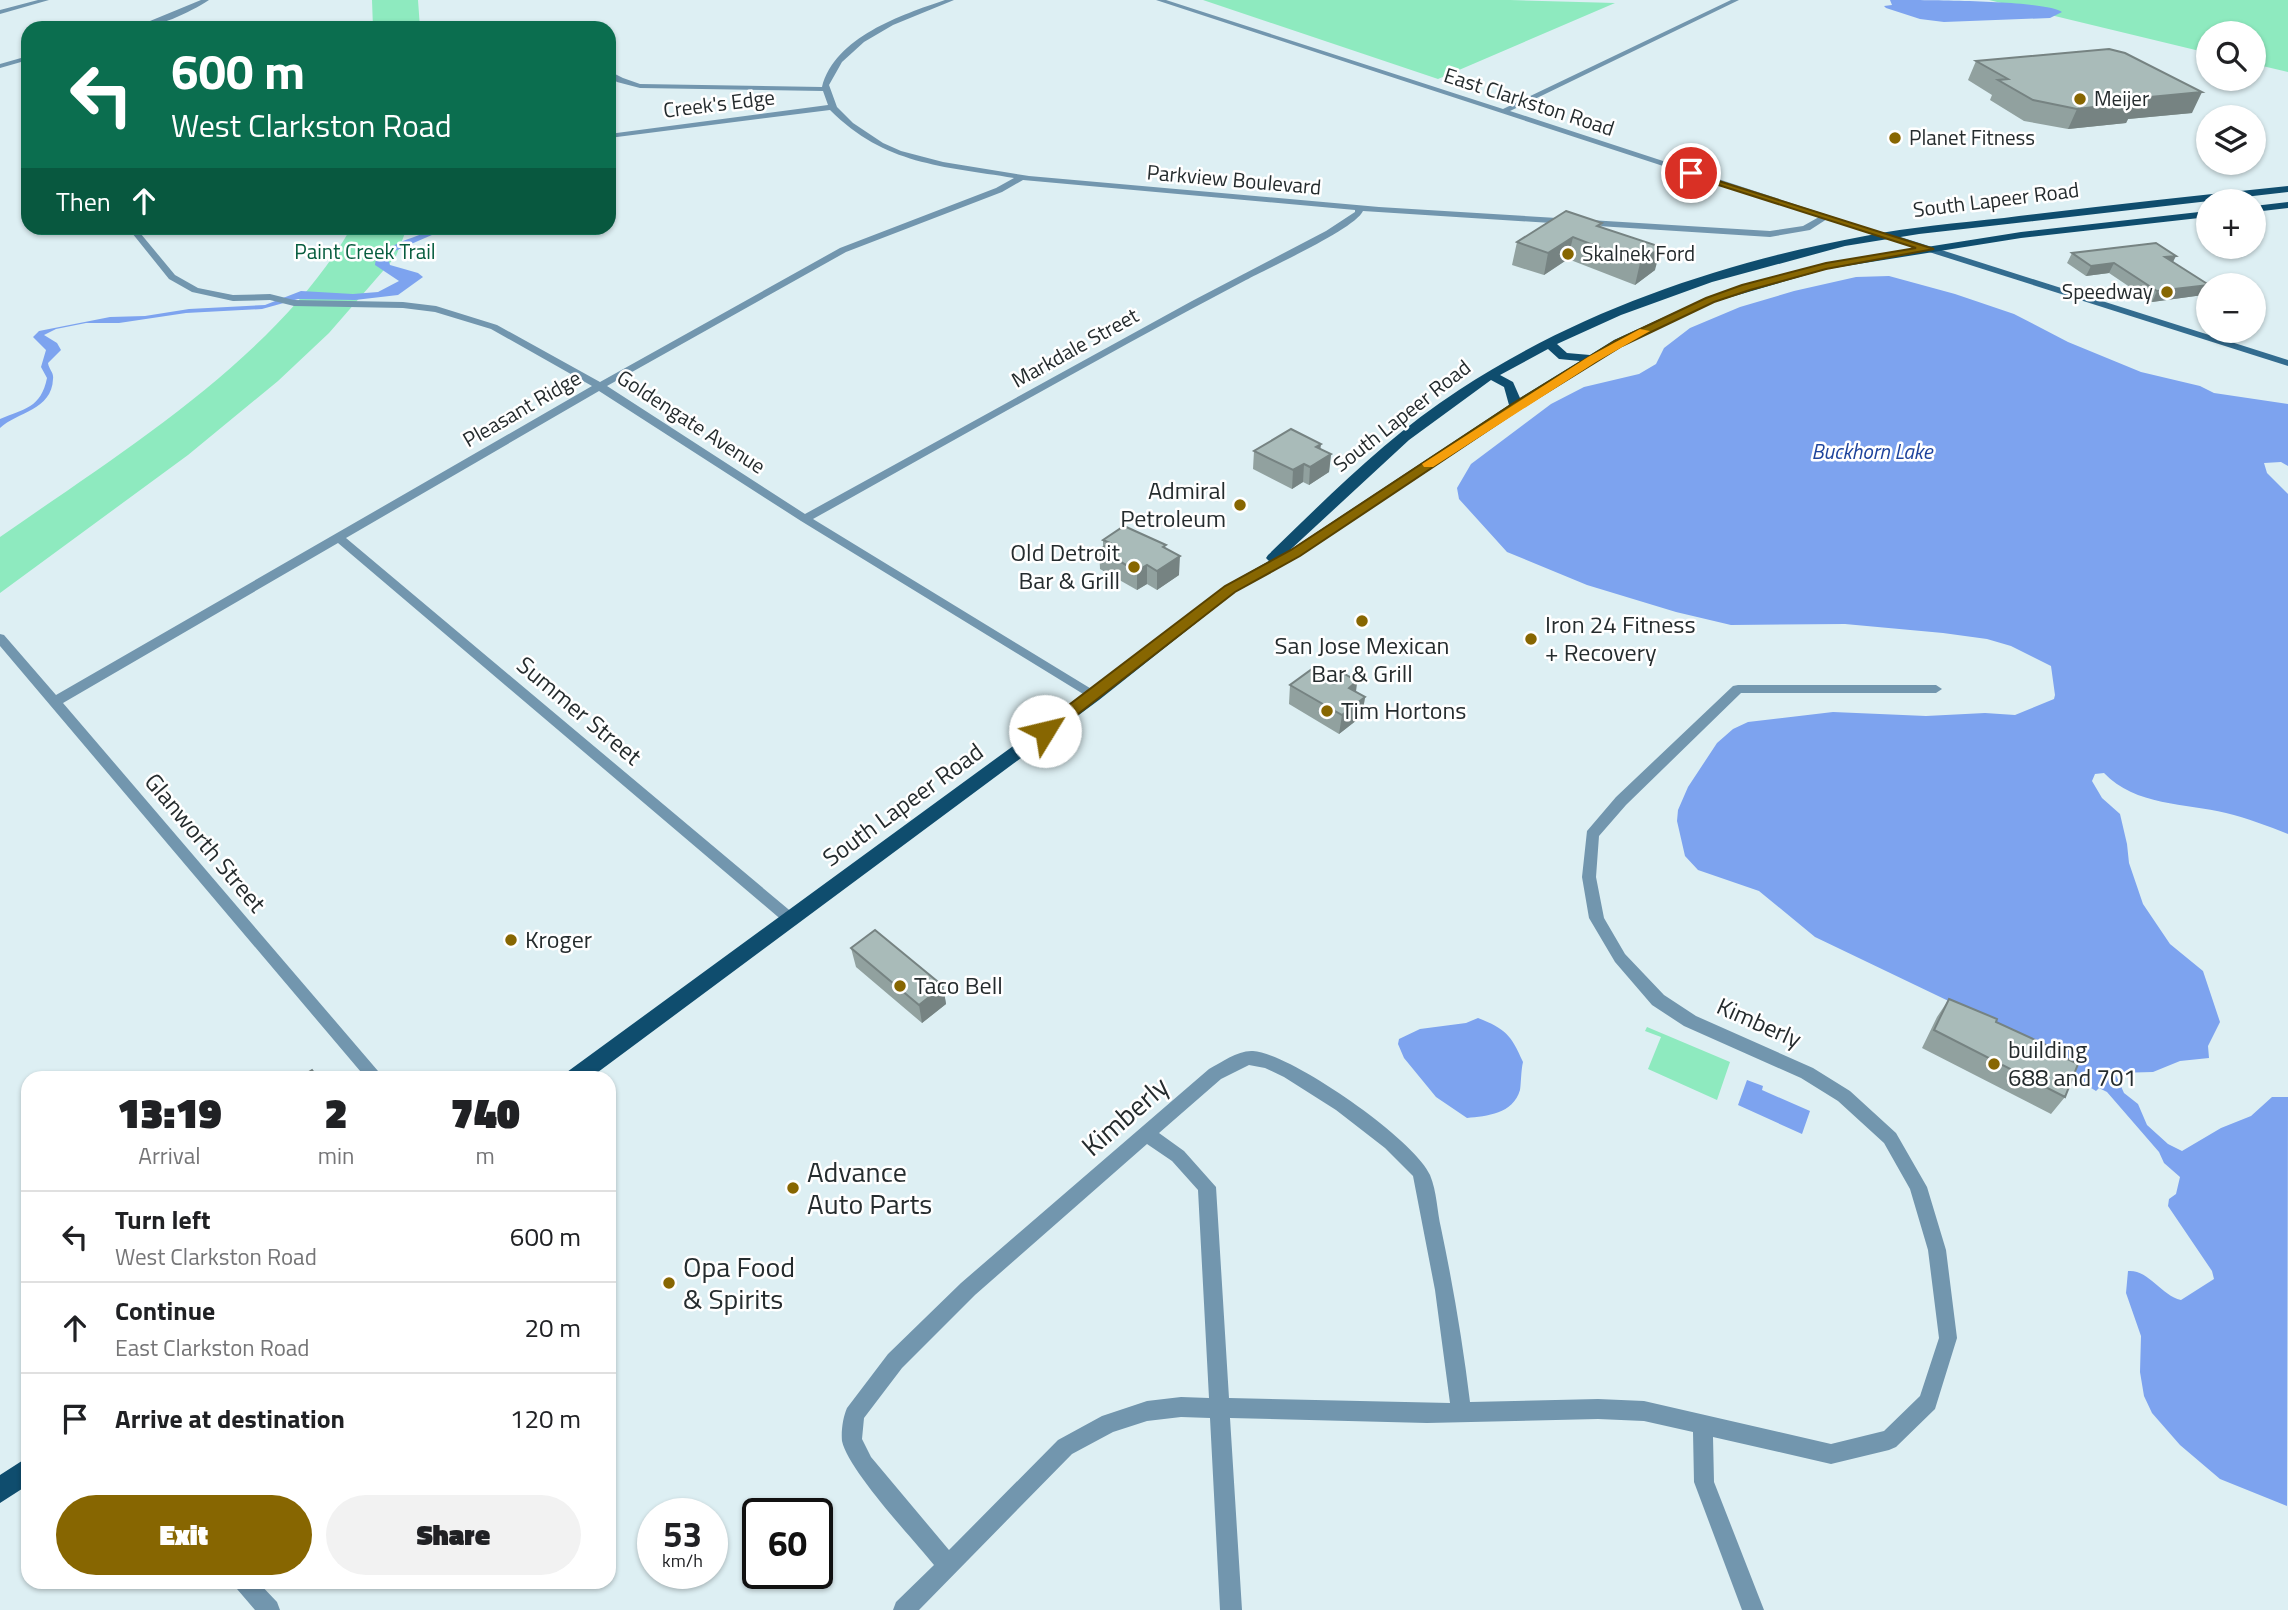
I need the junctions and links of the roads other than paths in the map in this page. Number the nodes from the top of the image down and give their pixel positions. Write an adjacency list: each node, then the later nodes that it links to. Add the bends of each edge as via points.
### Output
1 (46, 0): 7 (street)
2 (205, 0): 9 (street)
3 (951, 0): 13 (street, via 911,15 855,47 839,60)
4 (1158, 0): 15 (street, East Clarkston Road)
5 (1736, 0): 15 (street)
6 (4, 2): 7 (street)
7 (15, 8): 8 (street)
8 (0, 12)
9 (159, 21)
10 (21, 60): 11 (street)
11 (0, 66)
12 (616, 77): 13 (street, via 640,86)
13 (825, 89): 14 (street, Parkview Boulevard)
14 (833, 107): 16 (street, Creek's Edge); 17 (street, Parkview Boulevard, via 865,136 898,153)
15 (1503, 112): 26 (street, East Clarkston Road)
16 (616, 135)
17 (1022, 177): 23 (street, Parkview Boulevard); 35 (street, Pleasant Ridge, via 843,250)
18 (2288, 189): 19 (main road, South Lapeer Road)
19 (2266, 193)
20 (2196, 203): 29 (main road, South Lapeer Road)
21 (2196, 204): 27 (main road, via 2090,222)
22 (2288, 205): 24 (main road)
23 (1359, 208): 26 (street, Parkview Boulevard, via 1770,233 1807,228); 37 (street, Markdale Street, via 1352,220 1329,233)
24 (2266, 208)
25 (2196, 215): 27 (main road, South Lapeer Road)
26 (1825, 216): 29 (street, East Clarkston Road)
27 (2076, 229): 30 (main road, South Lapeer Road)
28 (138, 235): 35 (street, Goldengate Avenue, via 172,277 195,290 233,298 270,297 284,303 436,309 494,327)
29 (1888, 236): 30 (main road); 31 (main road, South Lapeer Road, via 1730,272)
30 (1929, 249): 32 (main road, South Lapeer Road, via 1826,267 1746,288 1710,300); 33 (main road)
31 (1549, 343): 32 (main road, via 1563,356); 34 (main road, South Lapeer Road)
32 (1592, 359): 36 (main road, South Lapeer Road)
33 (2288, 363)
34 (1489, 376): 36 (main road, via 1506,380 1513,388); 39 (main road, South Lapeer Road, via 1380,458)
35 (599, 386): 37 (street, Goldengate Avenue); 38 (street, Pleasant Ridge)
36 (1516, 407): 39 (main road, South Lapeer Road, via 1295,553)
37 (806, 519): 42 (street, Goldengate Avenue)
38 (339, 538): 43 (street, Pleasant Ridge); 44 (street, Summer Street)
39 (1261, 570): 42 (main road, South Lapeer Road)
40 (0, 638): 43 (street, Glanworth Street)
41 (1936, 689): 50 (street, Kimberly, via 1738,689 1621,801 1592,835 1589,877 1597,918 1620,958 1658,1000 1690,1021 1807,1073 1844,1096 1890,1138 1918,1187 1937,1250 1948,1338 1928,1402 1889,1440 1831,1454)
42 (1093, 696): 44 (main road, South Lapeer Road)
43 (55, 702): 45 (street, Glanworth Street)
44 (789, 918): 46 (main road, South Lapeer Road)
45 (370, 1071)
46 (583, 1071)
47 (1147, 1134): 48 (street, via 1178,1156 1207,1187); 49 (street, Kimberly, via 1215,1074 1235,1061 1254,1058 1278,1064 1378,1132 1419,1171 1452,1331); 53 (street, Kimberly, via 968,1289 895,1361 854,1415 852,1440 864,1464)
48 (1221, 1408): 49 (street, Kimberly); 53 (street, Kimberly, via 1147,1411 1109,1423 1065,1447); 57 (street)
49 (1461, 1412): 50 (street, Kimberly, via 1644,1411)
50 (1703, 1424): 58 (street, via 1704,1482)
51 (21, 1475): 52 (main road)
52 (0, 1490)
53 (948, 1565): 56 (street, Kimberly)
54 (250, 1589): 55 (street)
55 (269, 1610)
56 (904, 1610)
57 (1231, 1610)
58 (1753, 1610)

